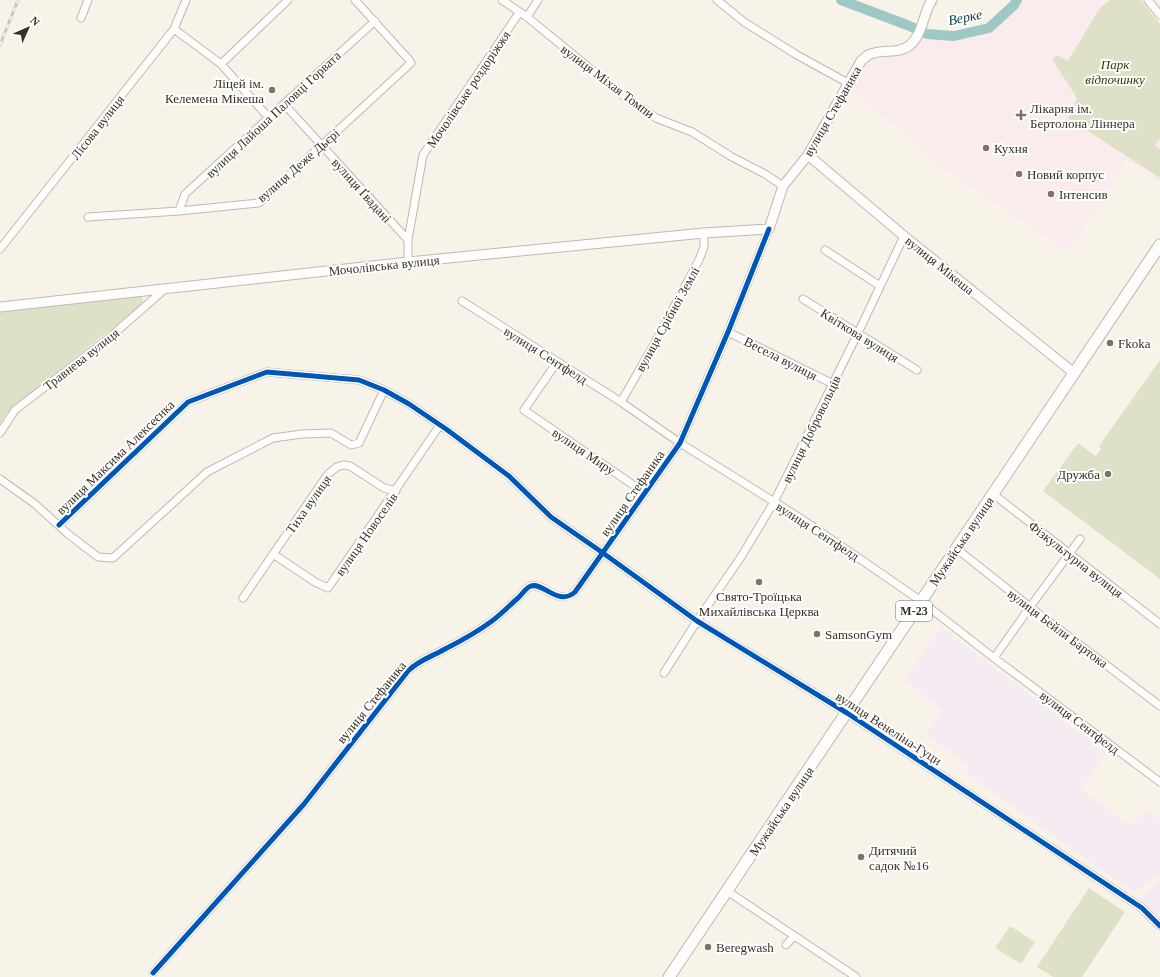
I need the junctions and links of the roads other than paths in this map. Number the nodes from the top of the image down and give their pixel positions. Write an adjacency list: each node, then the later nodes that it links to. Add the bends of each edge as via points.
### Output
1 (88, 0): 13 (street)
2 (186, 0): 15 (street, Лісова вулиця)
3 (288, 0): 16 (street)
4 (355, 0): 14 (street)
5 (502, 0): 10 (street, вулиця Міхая Томпи)
6 (538, 0): 12 (street)
7 (717, 0): 17 (street, via 744,22)
8 (1148, 0): 11 (street)
9 (928, 1): 17 (main road, вулиця Стефаника, via 919,31 911,44 897,51 868,55 861,61)
10 (519, 13): 12 (street, вулиця Міхая Томпи); 28 (street, Мочолівське роздоріжжя, via 423,155)
11 (1160, 15)
12 (527, 17): 22 (street, вулиця Міхая Томпи, via 625,97 656,118 692,132)
13 (81, 18)
14 (375, 21): 18 (street, вулиця Лайоша Паловці Горвата); 20 (street, вулиця Деже Дьєрі, via 410,64)
15 (174, 29): 16 (street); 30 (street, Лісова вулиця)
16 (221, 64): 19 (street)
17 (848, 83): 21 (main road, вулиця Стефаника)
18 (284, 104): 19 (street, вулиця Лайоша Паловці Горвата); 20 (street, вулиця Ґвадані)
19 (269, 118): 23 (street, вулиця Лайоша Паловці Горвата, via 185,194)
20 (322, 146): 23 (street, вулиця Деже Дьєрі, via 259,203); 28 (street, вулиця Ґвадані)
21 (808, 155): 22 (main road, вулиця Стефаника); 27 (main road, вулиця Мікеша)
22 (783, 186): 25 (main road, вулиця Стефаника)
23 (179, 211): 24 (street, вулиця Деже Дьєрі)
24 (88, 217)
25 (769, 229): 26 (main road, Мочолівська вулиця); 38 (street, вулиця Стефаника)
26 (704, 233): 32 (main road, Мочолівська вулиця); 45 (street, вулиця Срібної Землі, via 704,247 699,260)
27 (904, 236): 33 (street, вулиця Добровольців); 42 (main road, вулиця Мікеша)
28 (408, 240): 32 (street, Мочолівське роздоріжжя)
29 (1160, 245): 42 (highway, Мужайська вулиця / М-23)
30 (0, 249)
31 (825, 250): 33 (street)
32 (408, 262): 34 (main road, Мочолівська вулиця)
33 (880, 286): 39 (street, вулиця Добровольців)
34 (166, 288): 37 (main road, Мочолівська вулиця); 47 (street, Травнева вулиця, via 109,338 15,410)
35 (803, 299): 39 (street, Квіткова вулиця)
36 (462, 301): 40 (street, вулиця Сентфелд)
37 (0, 308)
38 (728, 332): 43 (street, Весела вулиця); 48 (street, вулиця Стефаника)
39 (858, 333): 41 (street, Квіткова вулиця); 43 (street, вулиця Добровольців)
40 (557, 362): 45 (street, вулиця Сентфелд); 51 (street, вулиця Миру, via 524,410)
41 (917, 370)
42 (1074, 373): 52 (highway, Мужайська вулиця / М-23)
43 (833, 384): 53 (street, вулиця Добровольців)
44 (384, 390): 46 (street, вулиця Максима Алексеєнка); 54 (street, вулиця Максима Алексеєнка, via 359,380 267,372 188,402); 54 (street, via 359,443 351,445 331,433 273,438 207,472 113,558 98,557)
45 (621, 402): 48 (street, вулиця Сентфелд)
46 (440, 426): 50 (street, вулиця Новоселів); 57 (street, вулиця Максима Алексеєнка, via 509,476 551,517)
47 (0, 432)
48 (680, 443): 51 (street, вулиця Стефаника); 53 (street, вулиця Сентфелд)
49 (0, 479): 54 (street)
50 (396, 491): 58 (street, Тиха вулиця, via 384,488 350,466 336,467 328,474); 58 (street, вулиця Новоселів, via 328,588)
51 (645, 493): 57 (street, вулиця Стефаника)
52 (993, 494): 56 (highway, Мужайська вулиця / М-23); 59 (street, Фізкультурна вулиця)
53 (774, 502): 61 (street, вулиця Сентфелд); 63 (street, вулиця Добровольців, via 741,557)
54 (59, 525)
55 (1080, 539): 59 (street)
56 (957, 549): 61 (highway, Мужайська вулиця / М-23); 62 (street, вулиця Бейли Бартока)
57 (603, 552): 63 (street, вулиця Венеліна-Гуци); 74 (street, вулиця Стефаника, via 571,596 557,596 536,585 529,587 492,621 471,635 416,663 304,804)
58 (273, 554): 60 (street, Тиха вулиця)
59 (1069, 554): 62 (street); 64 (street, Фізкультурна вулиця)
60 (243, 598)
61 (921, 601): 65 (street, вулиця Сентфелд); 68 (highway, Мужайська вулиця / М-23)
62 (1030, 607): 65 (street); 67 (street, вулиця Бейли Бартока)
63 (697, 621): 66 (street, вулиця Добровольців); 68 (street, вулиця Венеліна-Гуци)
64 (1160, 624)
65 (994, 658): 69 (street, вулиця Сентфелд)
66 (664, 673)
67 (1160, 706)
68 (847, 713): 70 (highway, Мужайська вулиця / М-23); 71 (street, вулиця Венеліна-Гуци, via 1142,908)
69 (1160, 782)
70 (727, 891): 72 (street); 75 (highway, Мужайська вулиця / М-23)
71 (1160, 926)
72 (794, 936): 73 (street); 76 (street)
73 (786, 945)
74 (153, 973)
75 (669, 977)
76 (856, 977)

